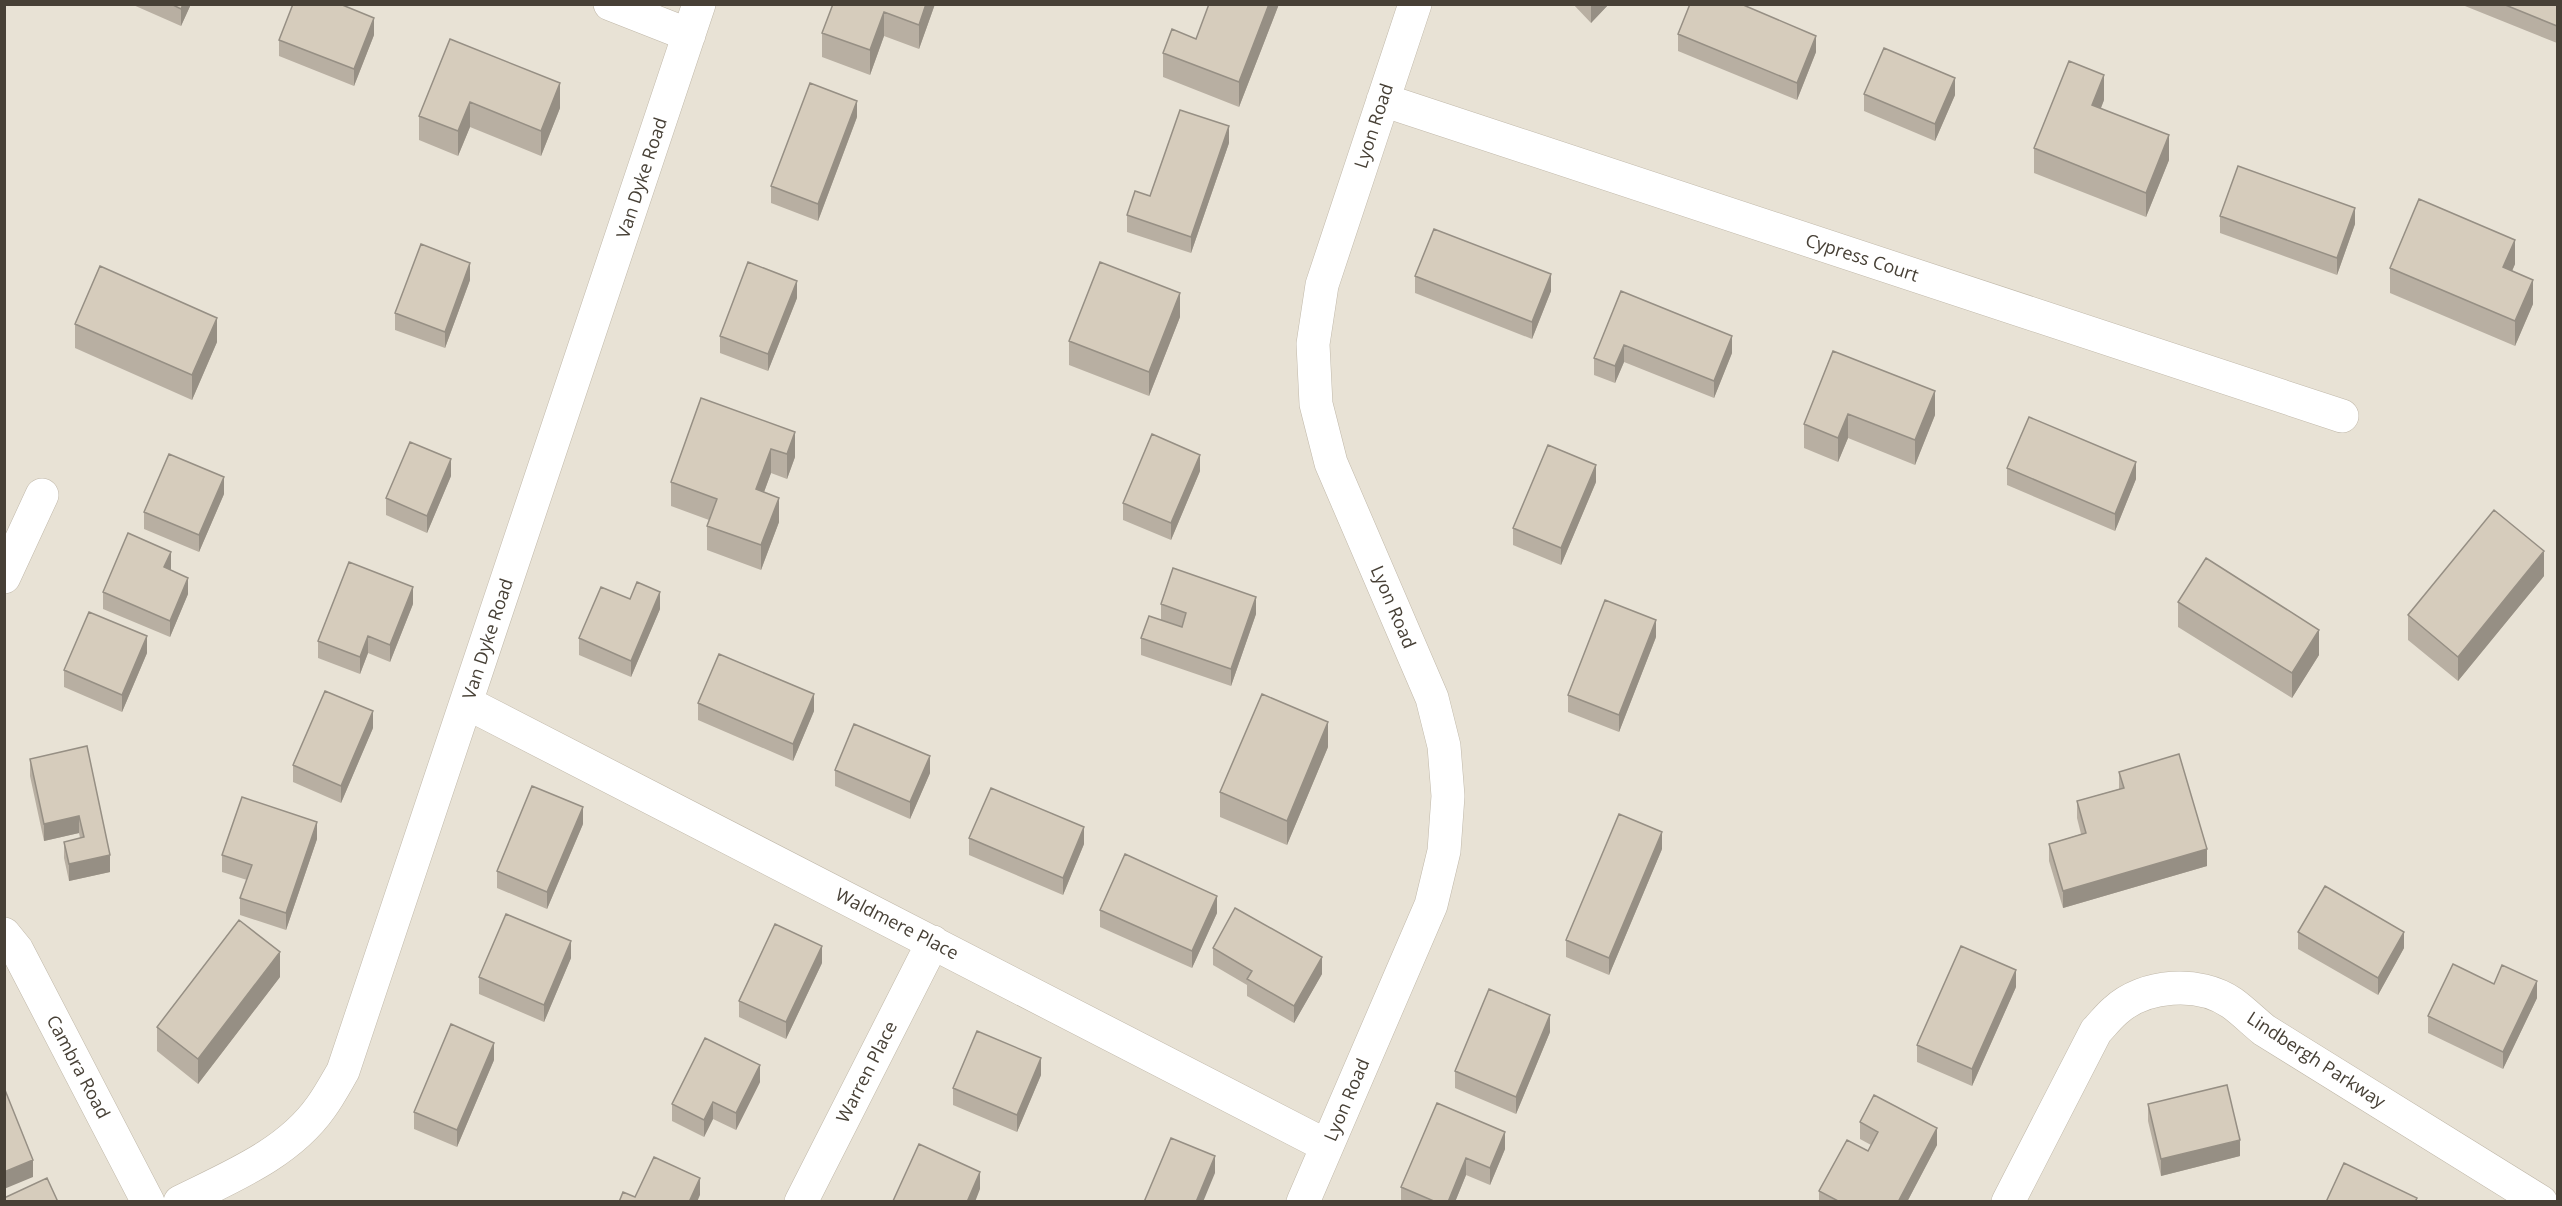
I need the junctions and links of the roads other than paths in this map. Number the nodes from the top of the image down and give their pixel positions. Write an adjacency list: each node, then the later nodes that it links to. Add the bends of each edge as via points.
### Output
1 (610, 4): 3 (street)
2 (1415, 4): 4 (street, Lyon Road)
3 (694, 20): 8 (street, Van Dyke Road)
4 (1383, 100): 5 (street, Cypress Court); 11 (street, Lyon Road, via 1322,285 1313,344 1316,404 1330,463 1432,698 1444,746 1448,796 1444,851 1431,905)
5 (2342, 416)
6 (42, 495): 7 (street)
7 (4, 577)
8 (467, 703): 10 (street, Waldmere Place); 13 (street, Van Dyke Road, via 343,1071 320,1109 284,1145)
9 (4, 934): 12 (street, Cambra Road, via 17,950)
10 (933, 942): 11 (street, Waldmere Place); 14 (street, Warren Place)
11 (1327, 1146): 15 (street, Lyon Road)
12 (148, 1202)
13 (180, 1202)
14 (801, 1202)
15 (1303, 1202)
16 (2008, 1202): 17 (street, Lindbergh Parkway, via 2096,1031 2115,1010 2141,995 2170,988 2201,990 2230,1002 2264,1030)
17 (2541, 1202)

